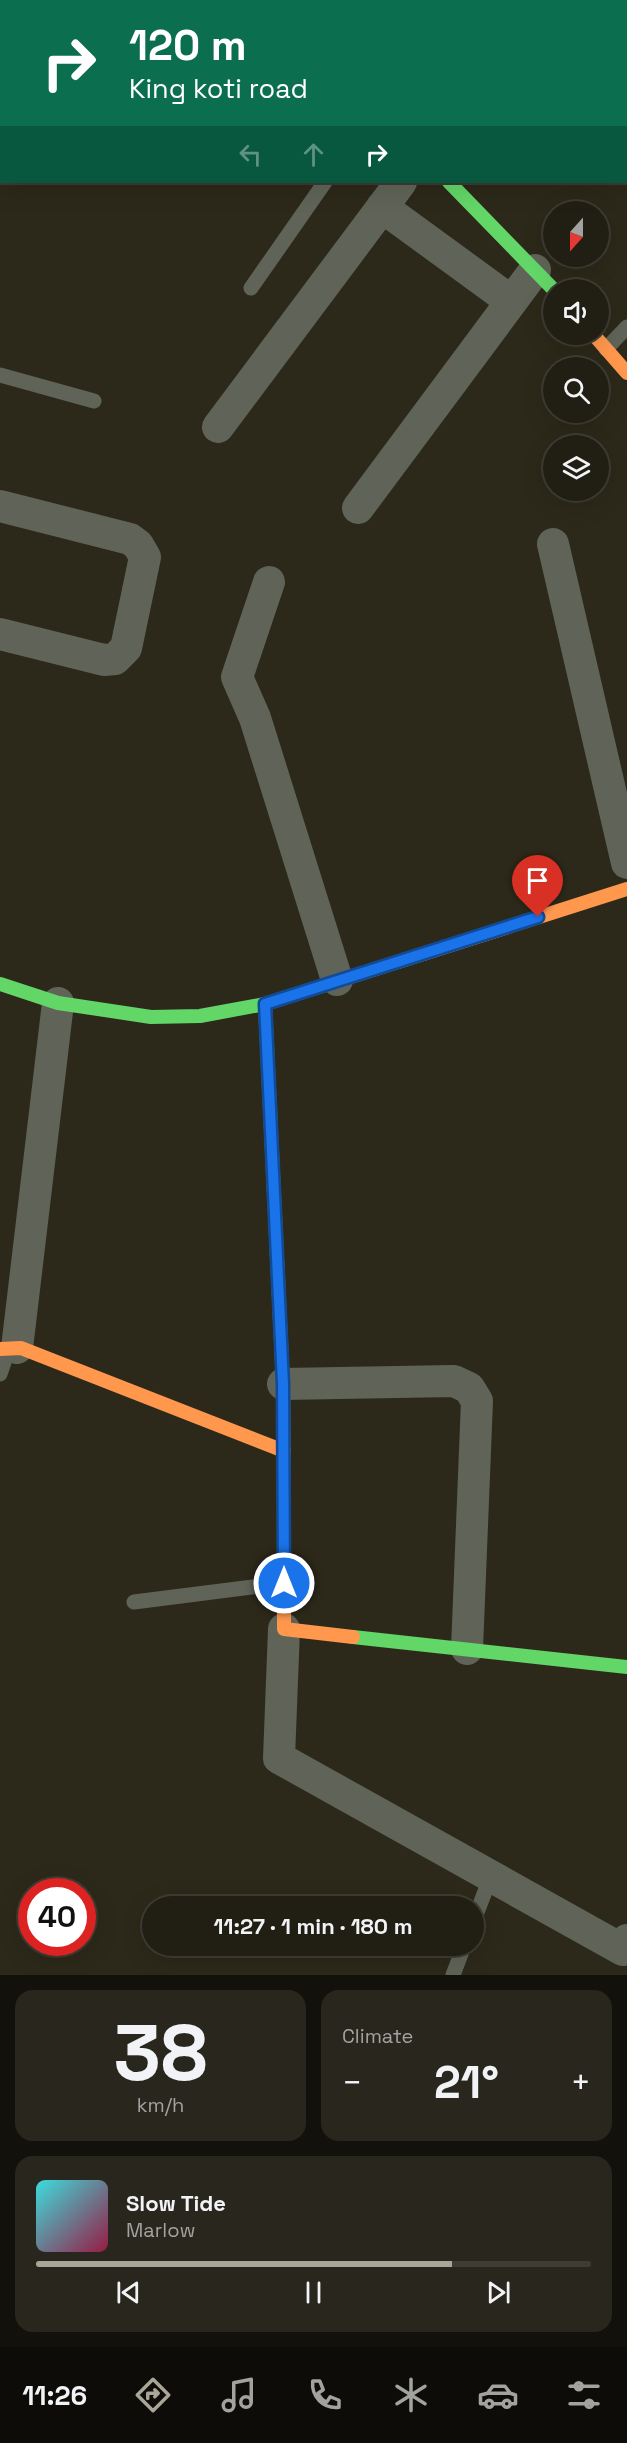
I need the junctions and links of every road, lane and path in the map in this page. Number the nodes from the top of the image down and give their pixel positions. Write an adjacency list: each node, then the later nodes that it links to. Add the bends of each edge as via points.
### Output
1 (324, 183): 7 (lane)
2 (400, 183): 4 (street)
3 (450, 183): 5 (street)
4 (382, 207): 8 (street); 15 (street)
5 (543, 279)
6 (543, 281): 8 (street)
7 (251, 288)
8 (511, 301): 17 (street)
9 (627, 327): 11 (lane)
10 (603, 345): 11 (street)
11 (606, 349): 12 (street)
12 (627, 373)
13 (0, 375): 14 (lane)
14 (94, 401)
15 (218, 427)
16 (0, 506): 20 (street, via 130,539 145,558 126,648 115,659 104,660)
17 (358, 508)
18 (553, 544): 21 (street)
19 (269, 582): 23 (street, via 237,677 255,718)
20 (0, 634)
21 (627, 863)
22 (627, 888): 23 (street)
23 (337, 980): 26 (street)
24 (0, 984): 25 (street)
25 (58, 1003): 26 (street, via 151,1017 200,1016); 27 (street)
26 (265, 1004): 29 (street)
27 (8, 1349): 28 (lane); 30 (street)
28 (0, 1374)
29 (283, 1384): 30 (street); 34 (street, via 454,1381 469,1388 477,1401)
30 (285, 1451): 31 (street)
31 (284, 1583): 32 (lane); 33 (street)
32 (134, 1602)
33 (284, 1629): 34 (street); 36 (street, via 279,1758)
34 (467, 1649): 35 (street)
35 (627, 1667)
36 (491, 1876): 37 (lane); 38 (street, via 623,1950)
37 (483, 1896)
38 (627, 1940)
39 (460, 1956): 40 (lane)
40 (453, 1975)

